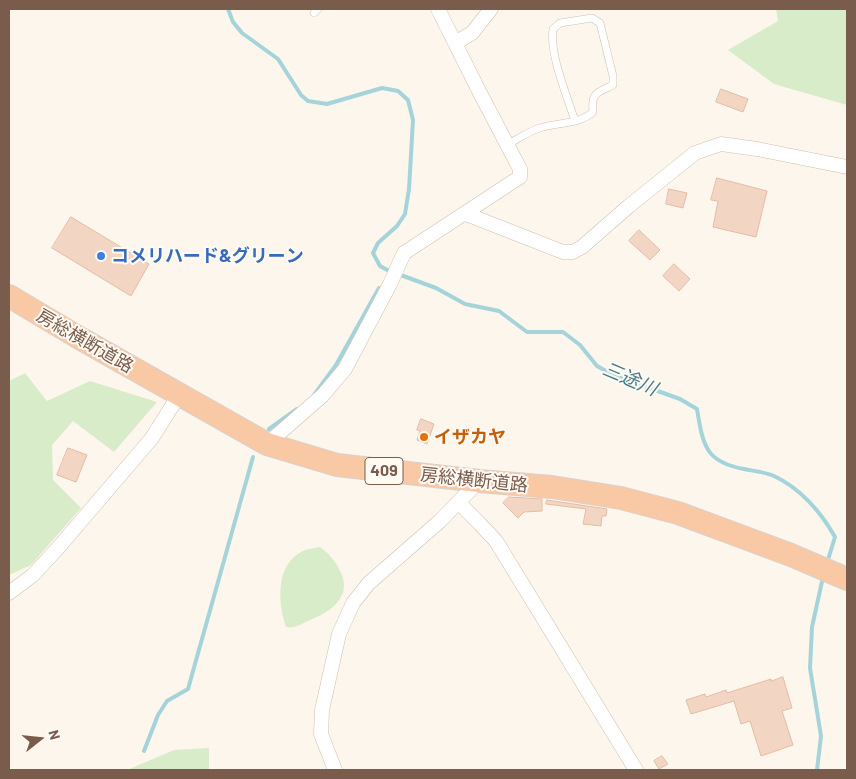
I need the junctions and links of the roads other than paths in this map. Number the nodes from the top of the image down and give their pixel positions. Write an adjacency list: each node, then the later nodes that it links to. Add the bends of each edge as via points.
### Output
1 (438, 9): 3 (street)
2 (491, 9): 3 (street, via 472,33)
3 (455, 43): 5 (street)
4 (575, 121): 4 (lane, via 593,112 595,94 613,85 600,23 592,18 560,23 553,28 554,52); 5 (lane, via 540,128)
5 (508, 144): 7 (street, via 520,169 520,177)
6 (847, 167): 7 (street, via 721,144 707,148 695,152 573,252 563,252)
7 (466, 214): 10 (street, via 404,253 345,369 323,395)
8 (9, 296): 9 (highway, 房総横断道路 / 409)
9 (179, 395): 10 (highway, 房総横断道路 / 409); 14 (street, via 152,438 58,548 33,575)
10 (267, 444): 11 (highway, 房総横断道路 / 409, via 337,466)
11 (479, 481): 12 (street); 13 (highway, 房総横断道路 / 409, via 552,487 621,498 678,513)
12 (459, 504): 15 (street, via 369,583 353,603 339,634 322,710 321,734); 16 (street, via 496,541)
13 (847, 579)
14 (9, 592)
15 (335, 770)
16 (636, 770)

